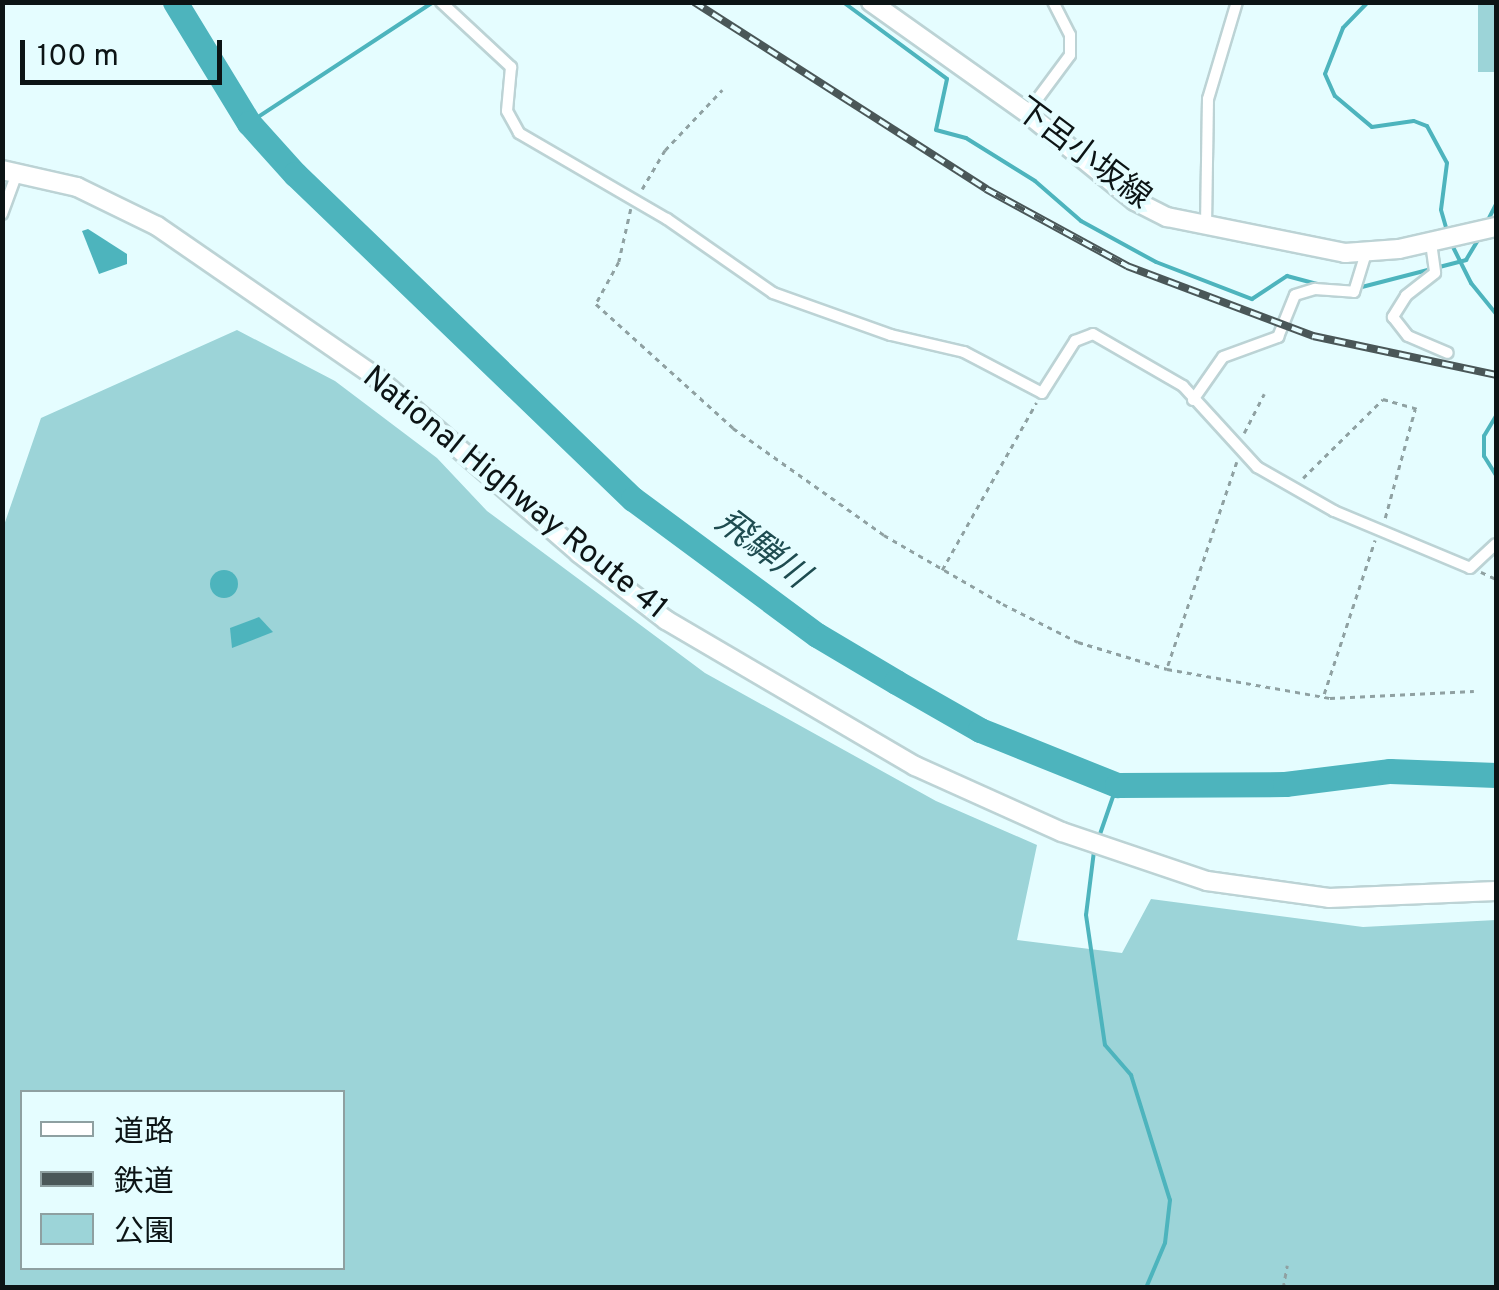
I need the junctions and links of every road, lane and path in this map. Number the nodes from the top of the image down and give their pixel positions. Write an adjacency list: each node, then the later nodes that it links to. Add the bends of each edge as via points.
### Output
1 (441, 2): 8 (street, via 511,67 507,111 519,132)
2 (870, 2): 6 (main road, 下呂小坂線)
3 (1053, 2): 6 (street, via 1070,35 1070,55)
4 (1238, 2): 10 (street, via 1208,98)
5 (722, 90): 8 (path, via 665,150)
6 (1027, 112): 10 (main road, 下呂小坂線, via 1135,200)
7 (10, 171): 9 (street); 28 (main road, National Highway Route 41, via 78,187 157,226 376,376 579,554 666,620 915,766 1062,832 1207,882 1330,898)
8 (634, 201): 15 (street, via 774,293 891,335 964,352); 23 (path, via 619,262 596,304 753,445)
9 (2, 214)
10 (1206, 226): 13 (main road, 下呂小坂線)
11 (1496, 227): 12 (main road, 下呂小坂線)
12 (1431, 243): 13 (main road, 下呂小坂線); 14 (street, via 1435,273 1406,296 1393,317 1408,336)
13 (1366, 253): 17 (street, via 1354,292 1295,296 1278,337 1224,357)
14 (1448, 352)
15 (1042, 393): 17 (street, via 1075,340 1093,334 1159,369); 23 (path)
16 (1264, 394): 18 (path)
17 (1193, 400): 18 (street)
18 (1239, 450): 19 (street); 25 (path)
19 (1295, 486): 20 (street); 20 (path, via 1383,398 1417,409)
20 (1379, 533): 22 (street); 27 (path)
21 (1496, 544): 22 (street)
22 (1470, 568): 24 (path)
23 (942, 570): 25 (path, via 1078,642)
24 (1496, 579)
25 (1167, 668): 27 (path)
26 (1474, 691): 27 (path)
27 (1323, 696)
28 (1496, 891)
29 (1287, 1265): 30 (path)
30 (1283, 1288)

